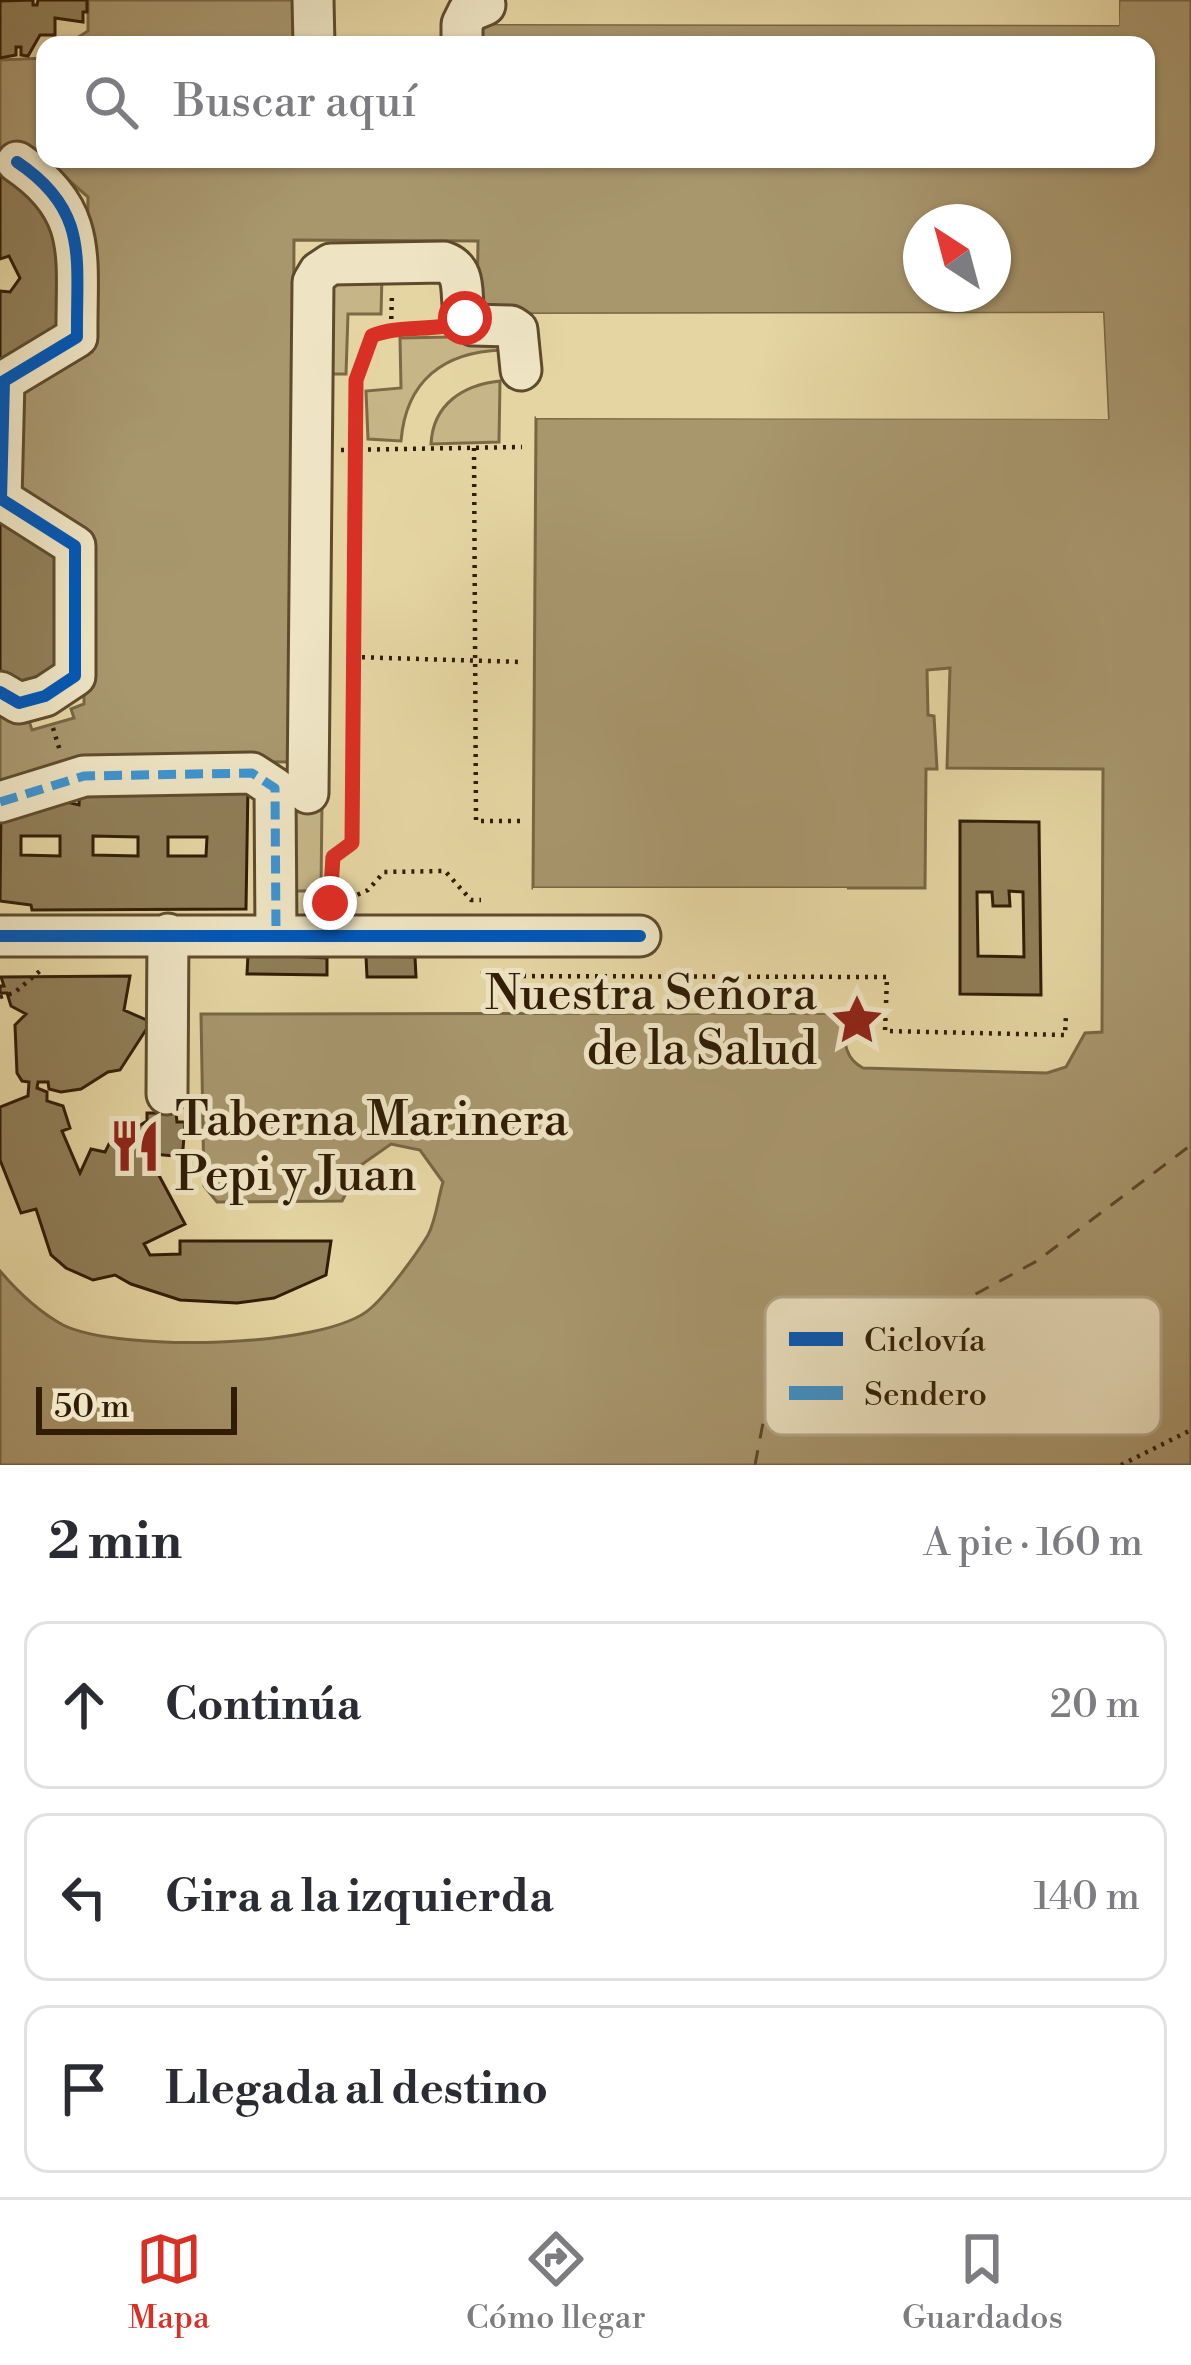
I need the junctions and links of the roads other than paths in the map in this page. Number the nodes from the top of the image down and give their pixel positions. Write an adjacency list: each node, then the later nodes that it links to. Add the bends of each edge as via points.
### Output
1 (313, 0): 3 (street)
2 (485, 4): 4 (street, via 468,12)
3 (314, 36)
4 (462, 36)
5 (17, 162): 7 (street, via 46,182 75,230 77,337 4,381 1,499 75,547 75,676 19,703)
6 (521, 370): 8 (street, via 517,330 465,318 455,266 331,264 319,272)
7 (0, 692)
8 (308, 794)
9 (0, 802): 11 (street, via 84,776 252,773 275,788)
10 (168, 934): 11 (street); 12 (street); 14 (street)
11 (276, 934): 13 (street)
12 (0, 936)
13 (640, 937)
14 (167, 1094)

